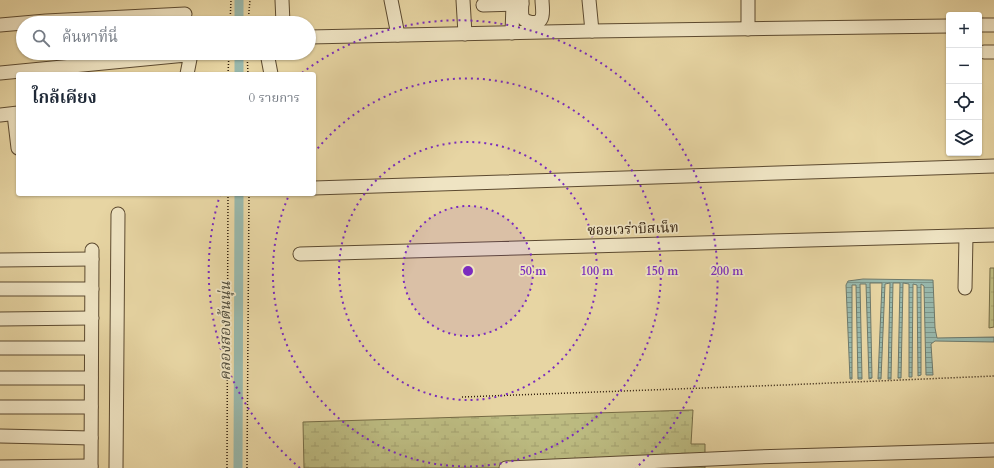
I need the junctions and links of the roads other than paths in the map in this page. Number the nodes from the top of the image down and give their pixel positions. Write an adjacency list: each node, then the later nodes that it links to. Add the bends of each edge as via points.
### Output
1 (282, 0): 11 (street)
2 (391, 0): 21 (street)
3 (463, 0): 20 (street)
4 (542, 0): 7 (street, via 540,21 524,20)
5 (589, 0): 18 (street)
6 (748, 0): 17 (street)
7 (519, 3): 8 (street); 19 (street)
8 (483, 5)
9 (185, 14): 10 (street)
10 (145, 16)
11 (283, 16)
12 (16, 24): 13 (street)
13 (0, 25)
14 (982, 25): 15 (street)
15 (994, 25)
16 (946, 26): 17 (street)
17 (748, 29): 18 (street)
18 (592, 31): 19 (street)
19 (512, 33): 20 (street)
20 (465, 34): 21 (street)
21 (398, 35): 22 (street)
22 (316, 37)
23 (141, 60): 26 (street)
24 (190, 60): 27 (street)
25 (268, 60): 28 (street)
26 (33, 72)
27 (187, 72)
28 (271, 72)
29 (0, 73): 30 (street)
30 (16, 73)
31 (16, 113): 32 (street)
32 (0, 115)
33 (994, 166): 34 (street)
34 (316, 188)
35 (118, 214): 56 (street)
36 (994, 235): 37 (street, ซอยเวร่าบิสเน็ท)
37 (966, 236): 38 (street, ซอยเวร่าบิสเน็ท); 40 (street)
38 (300, 254)
39 (0, 260): 42 (street, via 92,254)
40 (965, 288)
41 (0, 289): 42 (street)
42 (92, 289): 43 (street)
43 (92, 318): 44 (street); 46 (street)
44 (0, 319)
45 (0, 348): 46 (street)
46 (92, 348): 48 (street)
47 (0, 378): 48 (street)
48 (91, 378): 50 (street)
49 (0, 407): 50 (street)
50 (91, 407): 52 (street)
51 (0, 436): 52 (street)
52 (91, 438): 55 (street)
53 (994, 450): 57 (street)
54 (0, 467): 55 (street)
55 (91, 467)
56 (116, 468)
57 (506, 468)

